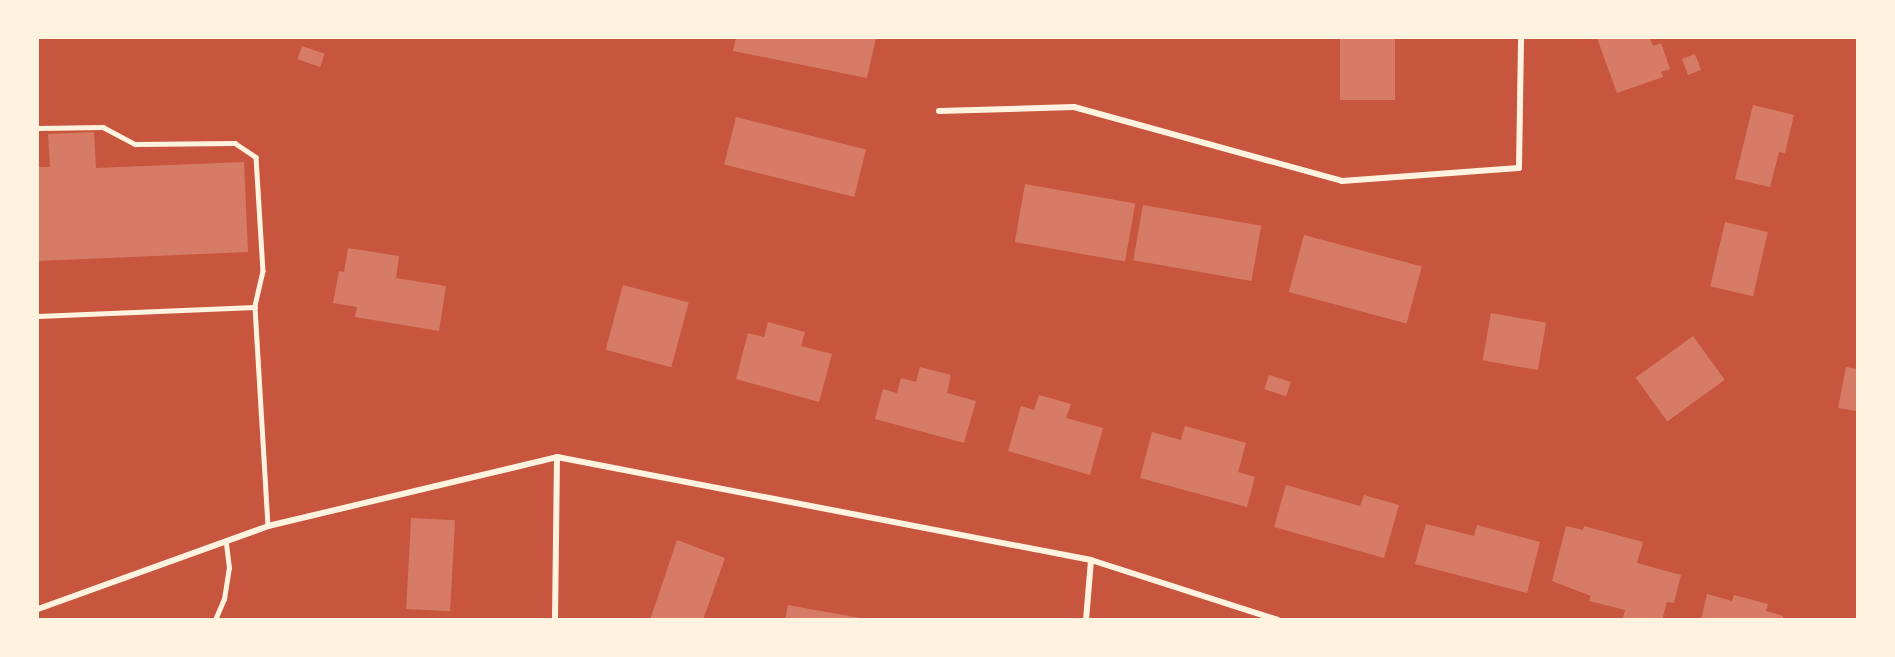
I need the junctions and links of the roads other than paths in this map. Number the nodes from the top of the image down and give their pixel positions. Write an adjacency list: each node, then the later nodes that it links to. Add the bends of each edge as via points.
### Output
1 (1521, 38): 2 (street, via 1519,168 1342,182 1074,107)
2 (939, 111)
3 (38, 128): 4 (lane, via 103,127 135,144 235,142 256,157 263,271)
4 (255, 307): 5 (lane); 7 (lane)
5 (38, 316)
6 (557, 457): 7 (street); 9 (street); 12 (street)
7 (268, 526): 8 (street)
8 (226, 542): 10 (street); 11 (lane, via 230,568)
9 (1091, 560): 13 (street); 14 (street)
10 (38, 609)
11 (215, 620)
12 (555, 620)
13 (1086, 620)
14 (1278, 620)

